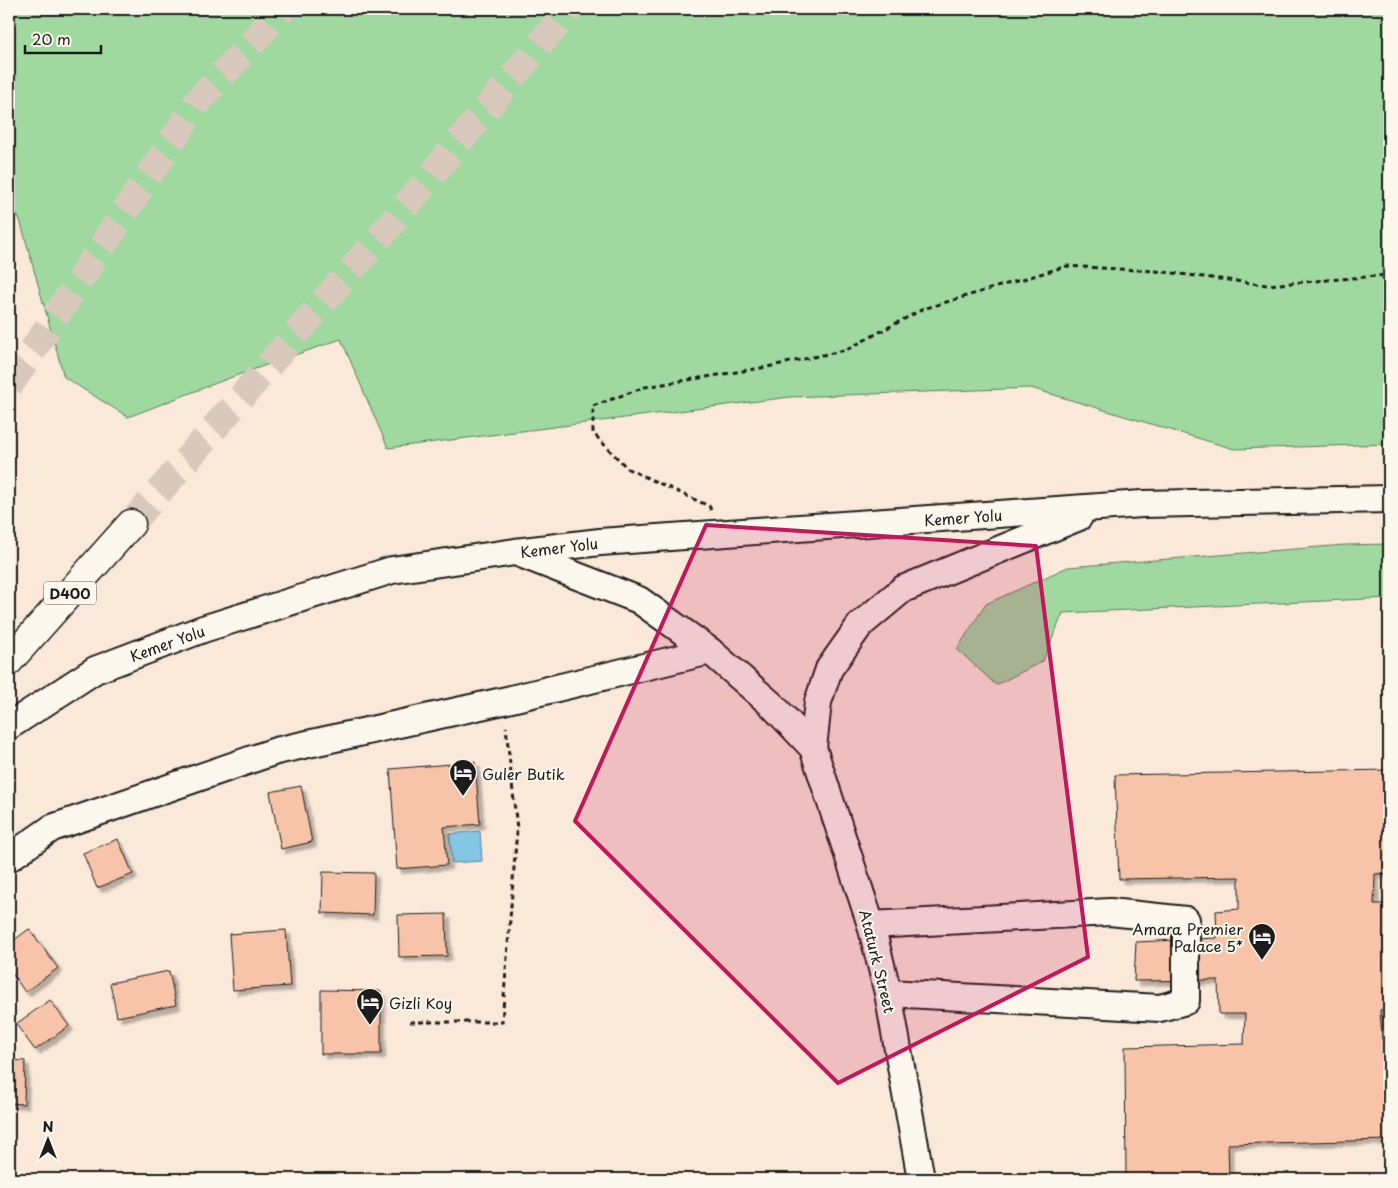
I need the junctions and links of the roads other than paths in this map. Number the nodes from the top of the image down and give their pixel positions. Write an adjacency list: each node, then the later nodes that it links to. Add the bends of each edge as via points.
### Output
1 (1389, 499): 2 (street, Kemer Yolu, via 1142,504)
2 (1101, 508): 4 (street, Kemer Yolu, via 600,542); 8 (street, via 903,589 860,625 829,669 818,702)
3 (131, 524): 6 (highway, D400)
4 (515, 552): 5 (street, via 639,600); 7 (street, Kemer Yolu, via 392,570 203,629 95,670)
5 (710, 651): 8 (street, via 772,705); 9 (street, via 276,751 52,828)
6 (9, 661)
7 (9, 726)
8 (812, 748): 10 (street, Ataturk Street)
9 (9, 858)
10 (871, 925): 11 (street, Ataturk Street); 11 (street, via 1110,912 1186,920 1186,1001 1160,1008)
11 (888, 993): 12 (street, Ataturk Street)
12 (921, 1179)

